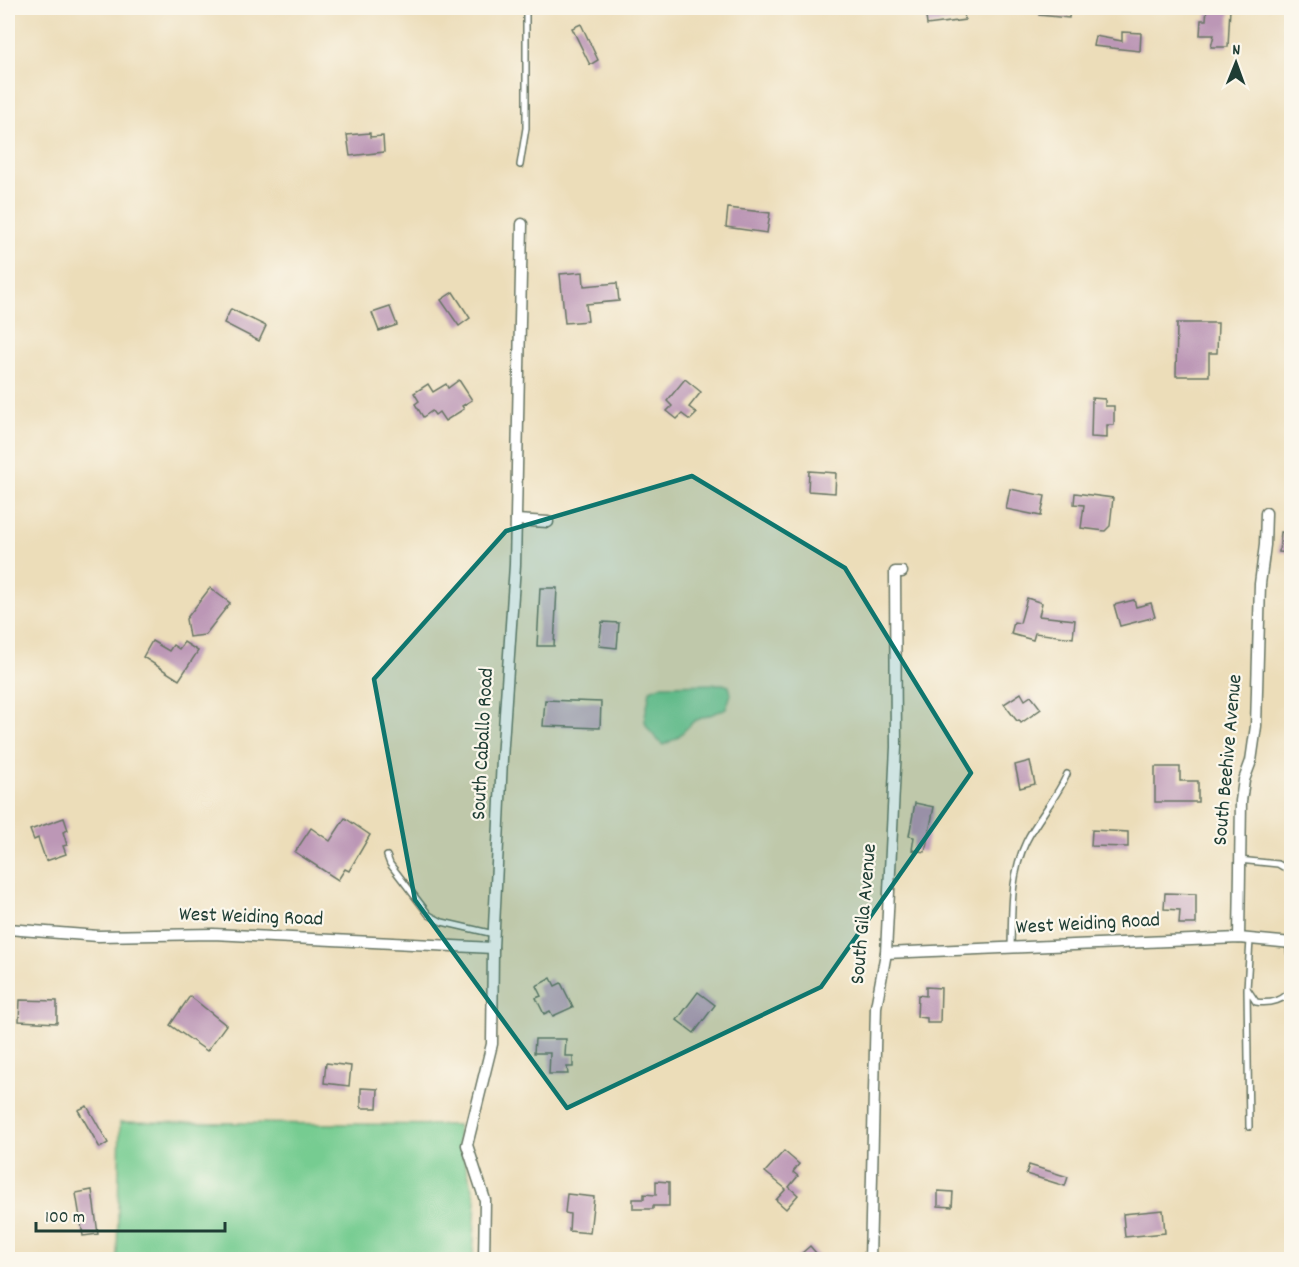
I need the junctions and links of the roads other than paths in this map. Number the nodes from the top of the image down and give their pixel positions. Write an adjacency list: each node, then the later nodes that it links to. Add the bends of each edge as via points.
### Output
1 (526, 8): 2 (lane, via 526,128)
2 (520, 165)
3 (522, 224): 5 (street, South Caballo Road)
4 (1266, 513): 10 (street, South Beehive Avenue, via 1256,726 1241,801)
5 (516, 520): 6 (street); 13 (street, South Caballo Road)
6 (548, 522)
7 (898, 572): 18 (street, South Gila Avenue, via 896,747)
8 (1067, 774): 17 (lane, via 1019,857 1014,878)
9 (387, 856): 13 (lane, via 429,915 442,922)
10 (1239, 860): 11 (lane, via 1278,864); 14 (street, South Beehive Avenue)
11 (1292, 872)
12 (8, 929): 16 (street, West Weiding Road, via 98,936 213,934)
13 (494, 934): 16 (street, South Caballo Road)
14 (1244, 939): 15 (street, West Weiding Road); 17 (street, West Weiding Road); 21 (lane)
15 (1290, 943): 19 (lane)
16 (493, 948): 23 (street, South Caballo Road, via 492,1044 466,1145 486,1200)
17 (1011, 948): 18 (street, West Weiding Road)
18 (886, 953): 24 (street, South Gila Avenue, via 876,1007)
19 (1292, 968)
20 (1292, 987): 21 (lane, via 1285,997 1267,1004 1256,1002)
21 (1247, 989): 22 (lane)
22 (1249, 1127)
23 (484, 1260)
24 (870, 1260)

